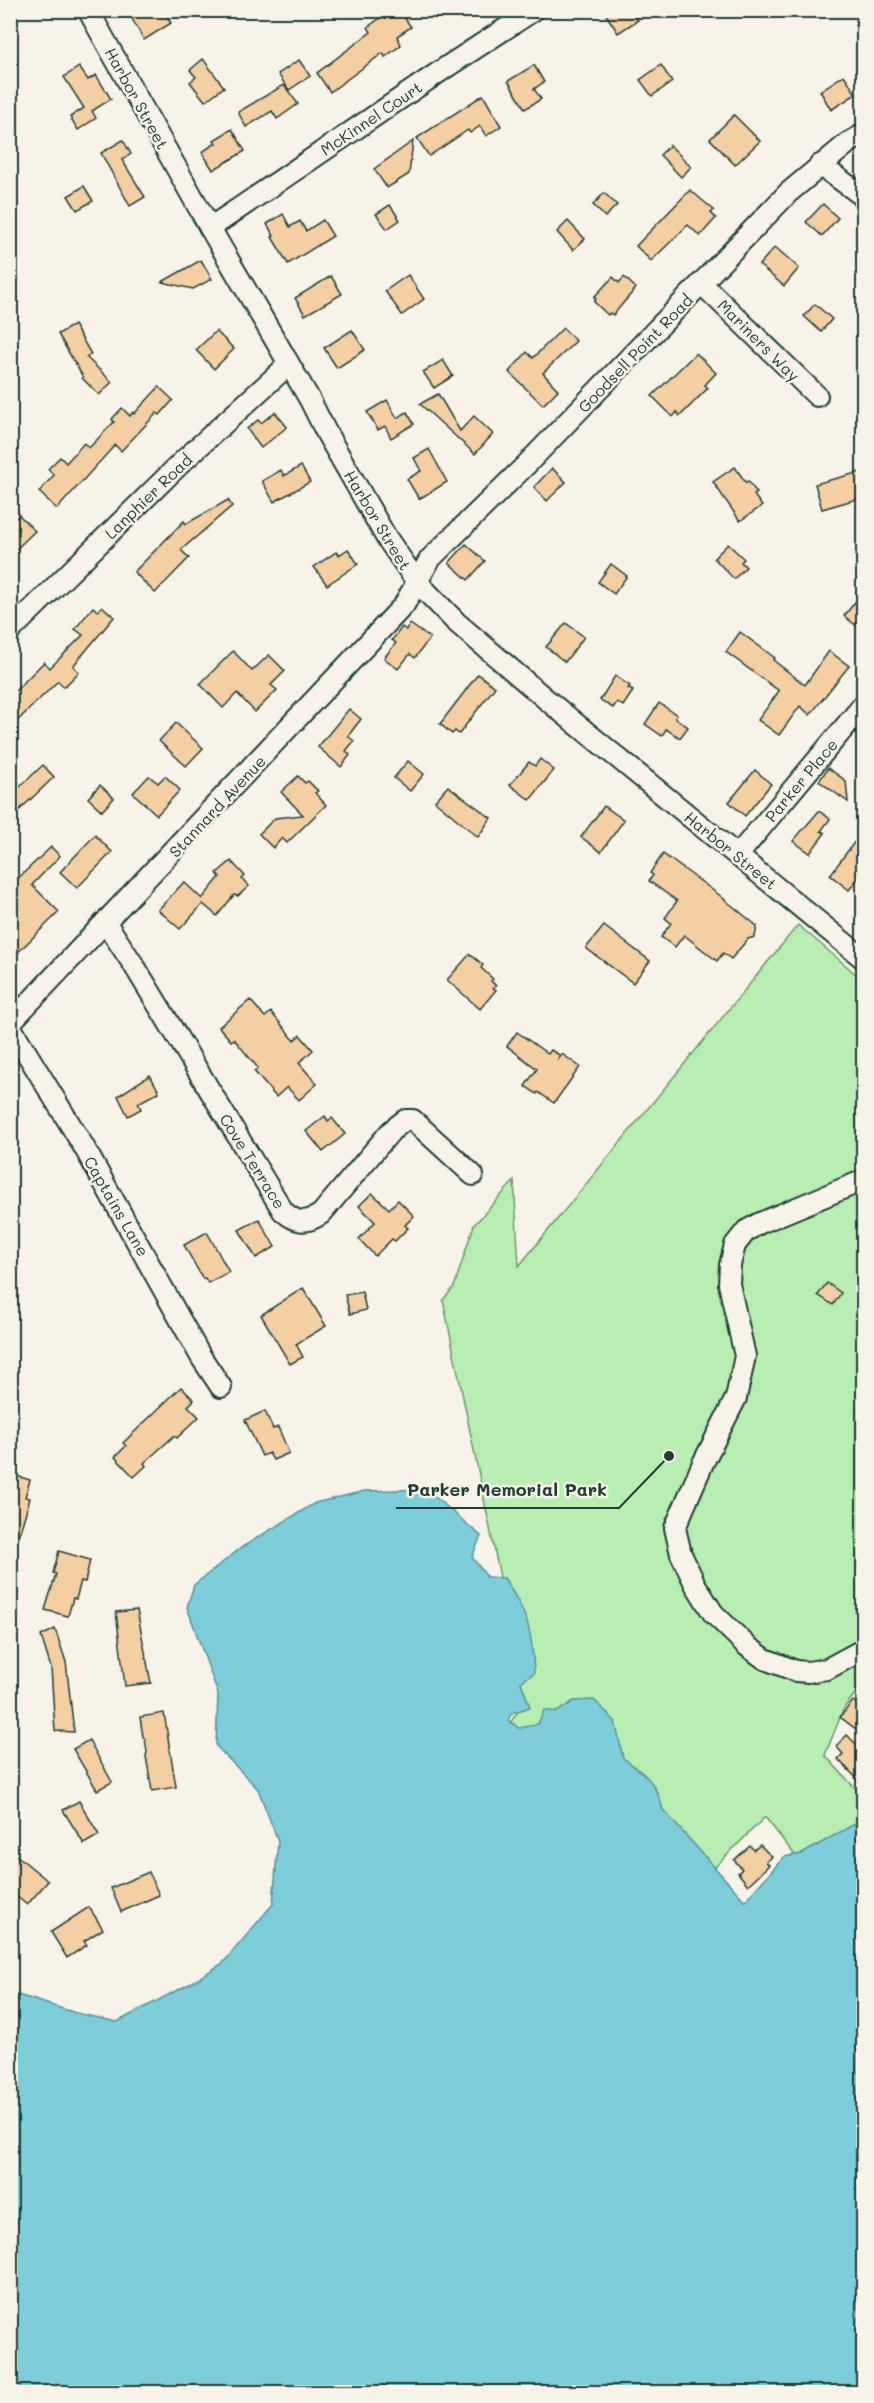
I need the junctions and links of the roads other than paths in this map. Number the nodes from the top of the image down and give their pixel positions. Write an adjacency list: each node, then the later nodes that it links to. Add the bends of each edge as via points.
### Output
1 (88, 10): 6 (street, Harbor Street)
2 (534, 10): 6 (street, McKinnel Court)
3 (864, 134): 4 (street, Goodsell Point Road)
4 (820, 165): 5 (street); 7 (street, Goodsell Point Road, via 788,193)
5 (864, 197)
6 (210, 228): 8 (street, Harbor Street)
7 (702, 284): 9 (street, Mariners Way); 10 (street, Goodsell Point Road, via 430,559)
8 (288, 364): 10 (street, Harbor Street, via 386,537); 11 (street, Lanphier Road)
9 (817, 396)
10 (417, 582): 13 (street, Harbor Street, via 508,668); 14 (street, Stannard Avenue, via 404,606)
11 (10, 631)
12 (864, 704): 13 (street, Parker Place)
13 (738, 855): 15 (street, Harbor Street)
14 (106, 922): 16 (street, Stannard Avenue); 17 (street, Cove Terrace, via 283,1211 291,1218 311,1221 321,1214 391,1131 405,1120 413,1120)
15 (864, 959)
16 (10, 1024): 19 (street, Captains Lane)
17 (472, 1175)
18 (864, 1180): 20 (street, via 760,1223 746,1231 735,1245 729,1284 745,1356 736,1398 675,1528 681,1554 713,1613 765,1659 808,1672 827,1669)
19 (221, 1387)
20 (864, 1648)

